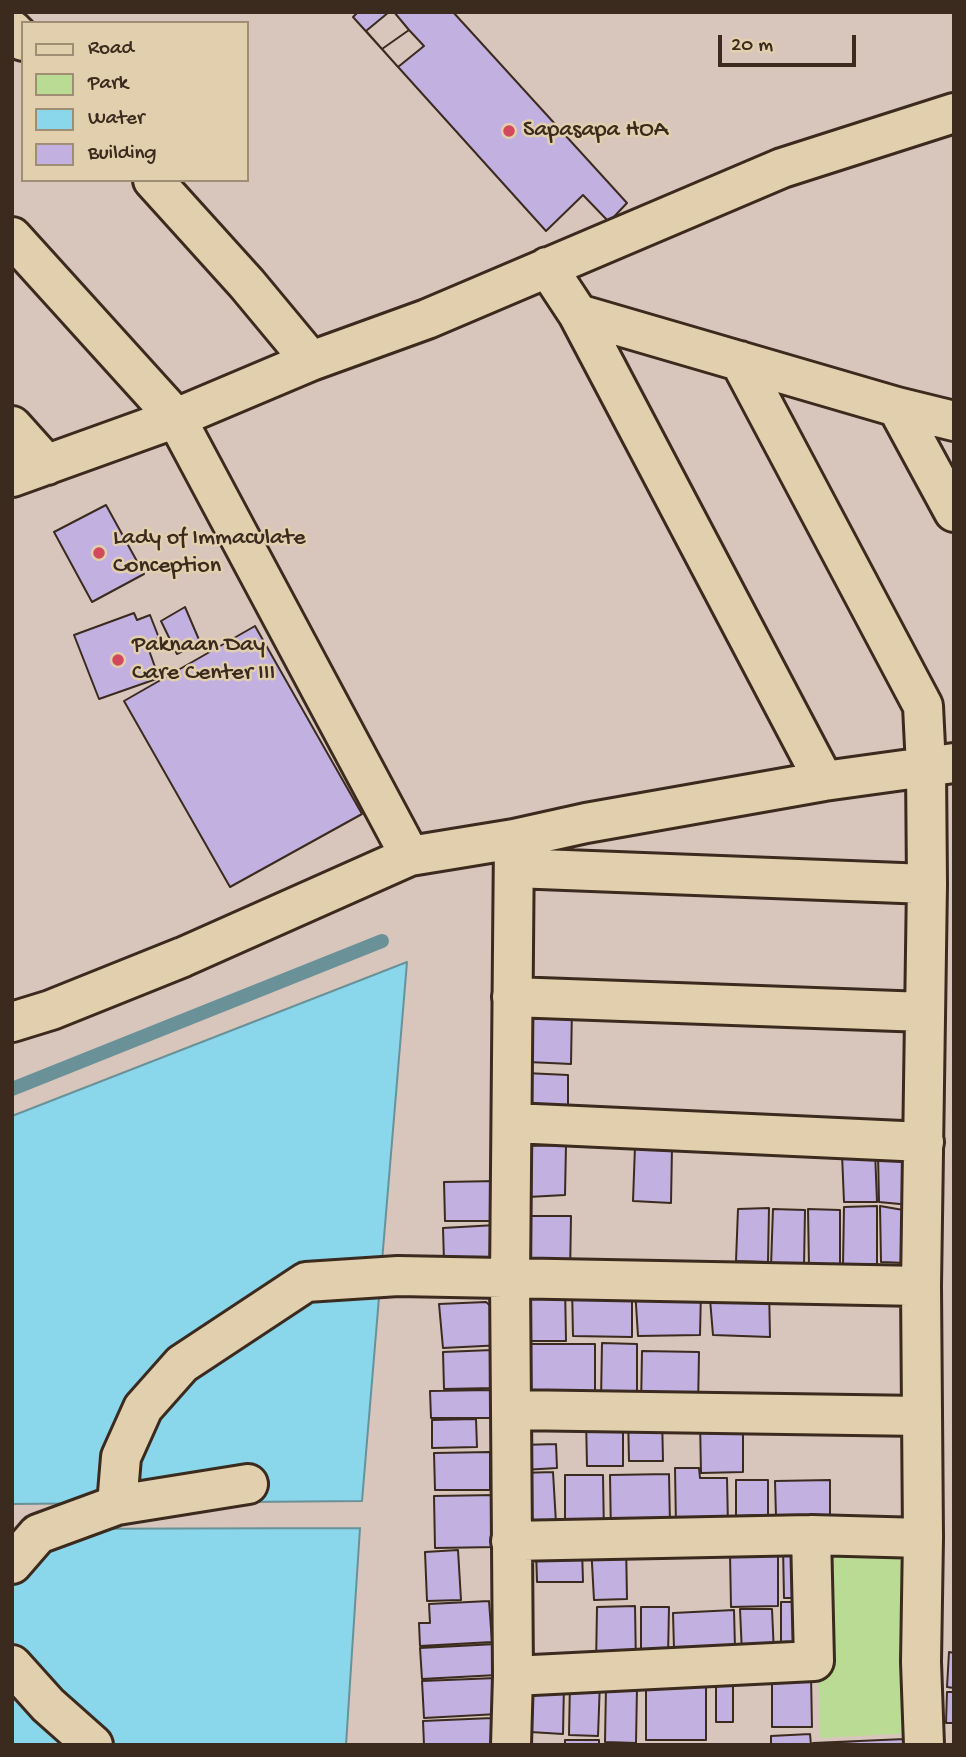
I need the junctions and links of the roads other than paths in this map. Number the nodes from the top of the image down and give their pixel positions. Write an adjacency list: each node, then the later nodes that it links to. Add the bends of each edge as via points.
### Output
1 (954, 113): 4 (street, via 782,168)
2 (155, 182): 6 (street)
3 (12, 237): 9 (street)
4 (547, 267): 5 (street); 6 (street, via 428,319)
5 (578, 314): 7 (street); 15 (street)
6 (311, 361): 9 (street)
7 (740, 361): 8 (street); 14 (street, via 923,706)
8 (897, 407): 10 (street); 13 (street)
9 (176, 418): 12 (street); 17 (street)
10 (954, 421)
11 (12, 426): 12 (street)
12 (30, 471)
13 (954, 512)
14 (940, 765): 15 (street); 18 (street)
15 (824, 781): 16 (street, via 586,823)
16 (514, 854): 17 (street); 18 (street); 19 (street)
17 (410, 856): 21 (street, via 183,957)
18 (927, 884): 20 (street)
19 (512, 997): 20 (street); 22 (street)
20 (925, 1012): 23 (street)
21 (12, 1023)
22 (513, 1123): 23 (street); 24 (street)
23 (924, 1142): 25 (street)
24 (510, 1279): 25 (street); 26 (street); 29 (street, via 398,1276 306,1282 182,1364 144,1408 121,1457)
25 (921, 1286): 27 (street)
26 (512, 1410): 27 (street); 32 (street)
27 (922, 1416): 31 (street)
28 (248, 1484): 29 (street)
29 (117, 1504): 33 (street, via 38,1534)
30 (811, 1535): 31 (street); 32 (street); 35 (street, via 814,1661)
31 (923, 1538): 38 (street)
32 (511, 1541): 35 (street)
33 (12, 1564)
34 (12, 1665): 36 (street)
35 (513, 1676): 37 (street)
36 (93, 1745)
37 (511, 1745)
38 (924, 1745)

